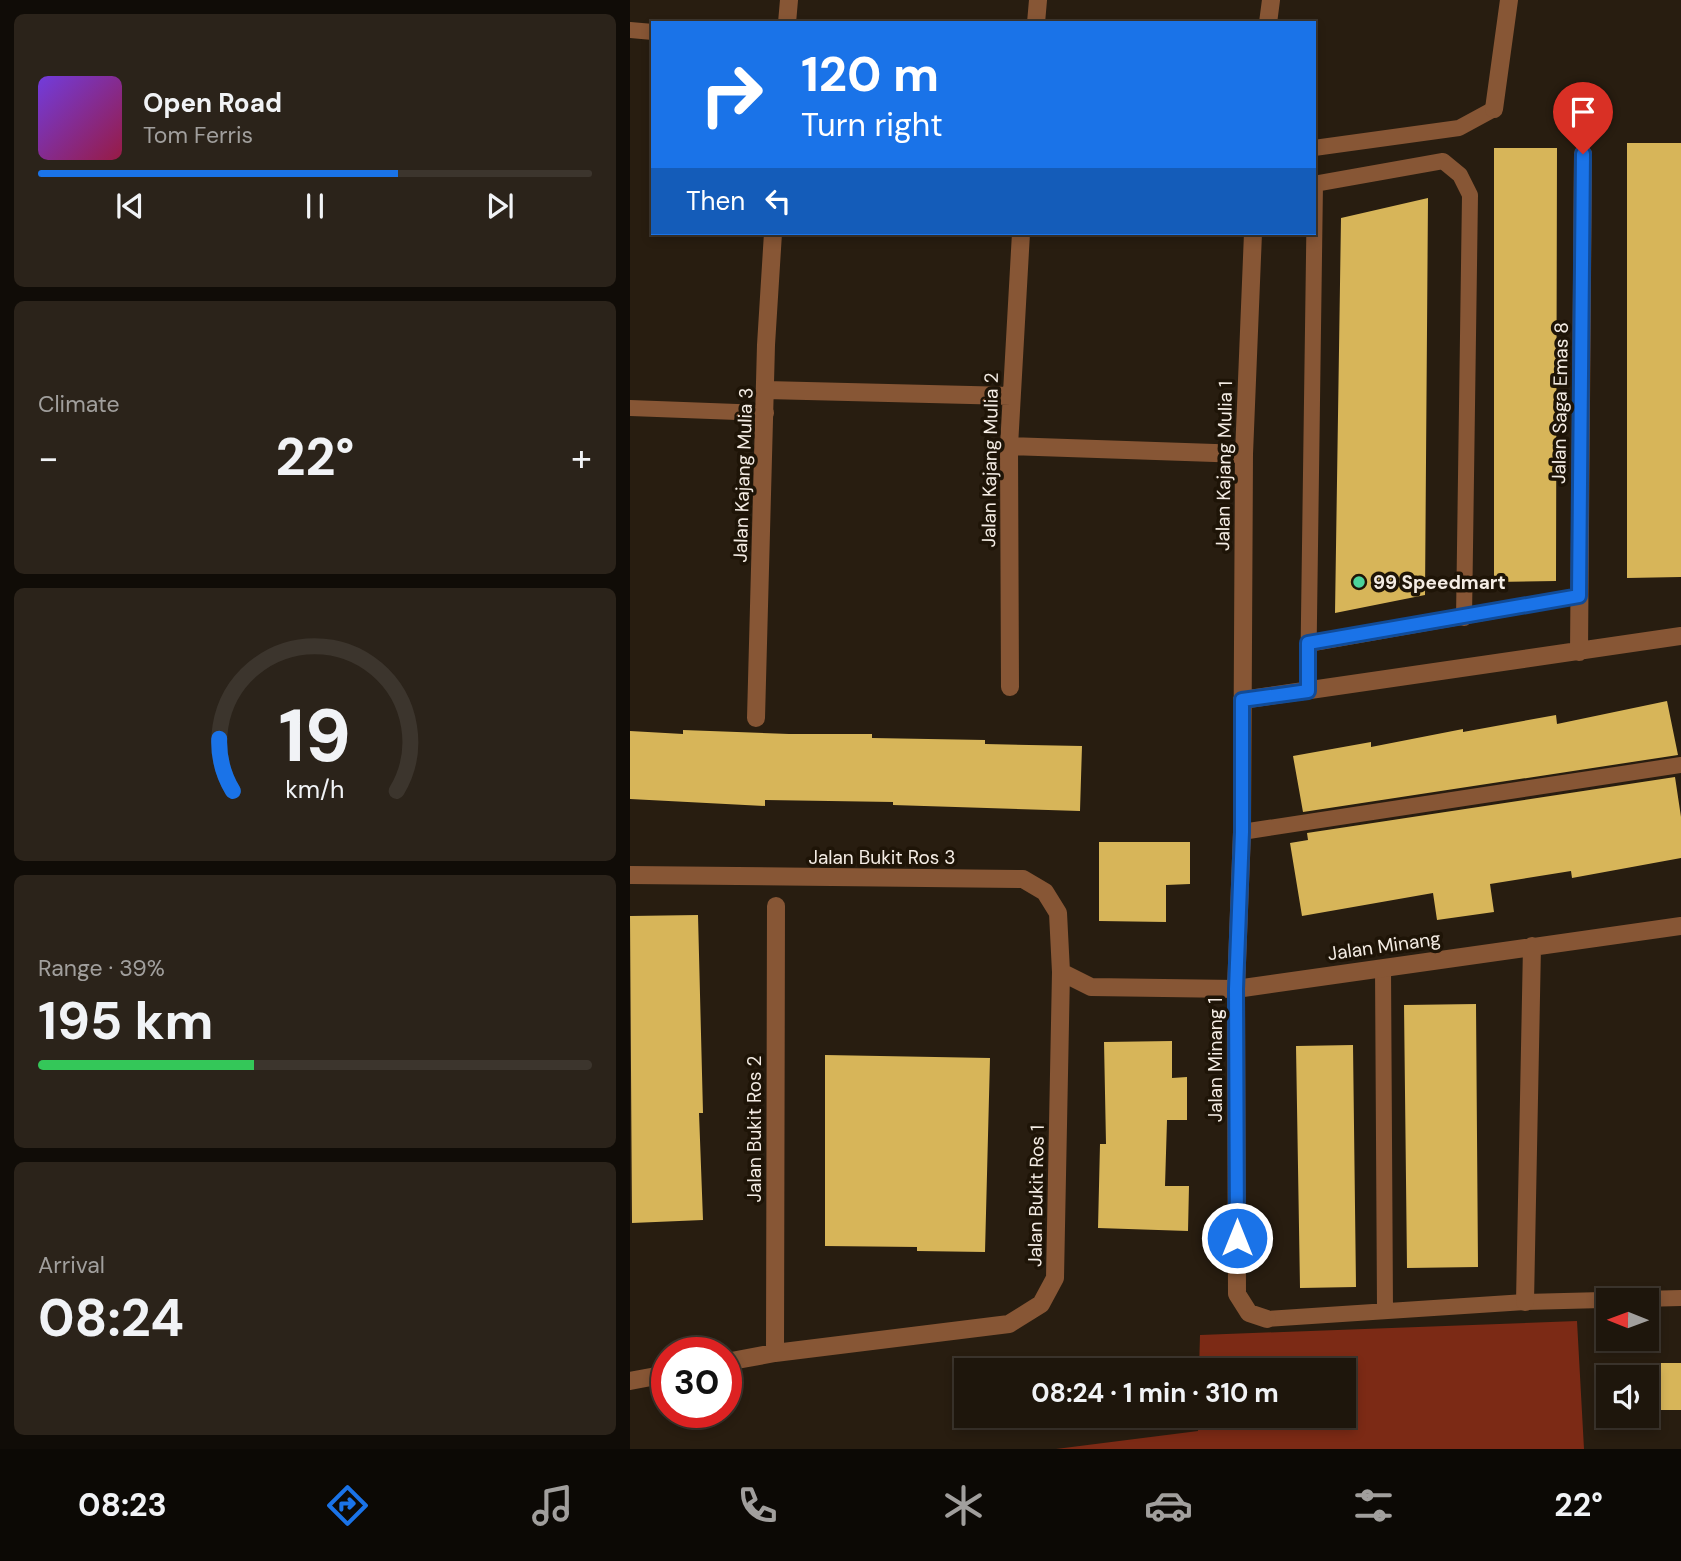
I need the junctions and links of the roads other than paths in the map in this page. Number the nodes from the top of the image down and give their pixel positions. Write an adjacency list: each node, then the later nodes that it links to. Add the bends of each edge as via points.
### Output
1 (789, 0): 5 (street)
2 (1038, 0): 6 (street)
3 (1270, 0): 7 (street)
4 (1509, 0): 10 (street)
5 (787, 21)
6 (1036, 21)
7 (1268, 21)
8 (630, 30): 9 (lane)
9 (651, 32)
10 (1494, 109): 11 (lane, via 1459,128)
11 (1316, 148)
12 (1583, 154): 24 (street, Jalan Saga Emas 8)
13 (1316, 184): 25 (lane, via 1443,162 1461,175 1471,195)
14 (773, 235): 18 (street, Jalan Kajang Mulia 3)
15 (1021, 235): 19 (street, Jalan Kajang Mulia 2)
16 (1253, 235): 23 (street, Jalan Kajang Mulia 1)
17 (1314, 235): 27 (lane)
18 (766, 390): 19 (street); 21 (street, Jalan Kajang Mulia 3)
19 (1011, 396): 22 (street, Jalan Kajang Mulia 2)
20 (630, 408): 21 (lane)
21 (766, 413): 32 (street, Jalan Kajang Mulia 3)
22 (1009, 446): 23 (street); 29 (street, Jalan Kajang Mulia 2)
23 (1244, 454): 31 (street, Jalan Kajang Mulia 1)
24 (1579, 596): 25 (lane); 28 (street, Jalan Saga Emas 8)
25 (1464, 618): 27 (lane)
26 (1681, 636): 28 (street)
27 (1308, 643): 30 (lane)
28 (1579, 652): 30 (street)
29 (1010, 687)
30 (1308, 691): 31 (street)
31 (1242, 700): 34 (street, Jalan Minang 1)
32 (756, 718)
33 (1681, 765): 34 (lane)
34 (1242, 832): 42 (street, Jalan Minang 1)
35 (630, 875): 40 (street, Jalan Bukit Ros 3, via 1023,879 1045,892 1058,913)
36 (776, 905): 48 (street, Jalan Bukit Ros 2)
37 (1681, 926): 38 (street, Jalan Minang)
38 (1532, 946): 39 (street, Jalan Minang); 45 (street)
39 (1383, 968): 42 (street, Jalan Minang); 46 (lane)
40 (1061, 972): 41 (street, Jalan Minang); 43 (street, Jalan Bukit Ros 1)
41 (1091, 987): 42 (street, Jalan Minang); 43 (street, Jalan Minang)
42 (1236, 989): 47 (street, Jalan Minang 1, via 1237,1294 1249,1313)
43 (1061, 1002): 48 (street, Jalan Bukit Ros 1, via 1055,1278 1041,1304 1009,1324)
44 (1681, 1298): 45 (lane)
45 (1525, 1302): 46 (lane)
46 (1385, 1310): 47 (lane)
47 (1267, 1319)
48 (775, 1353): 49 (street, Jalan Bukit Ros 1)
49 (742, 1359)
50 (651, 1377): 51 (street)
51 (630, 1381)

